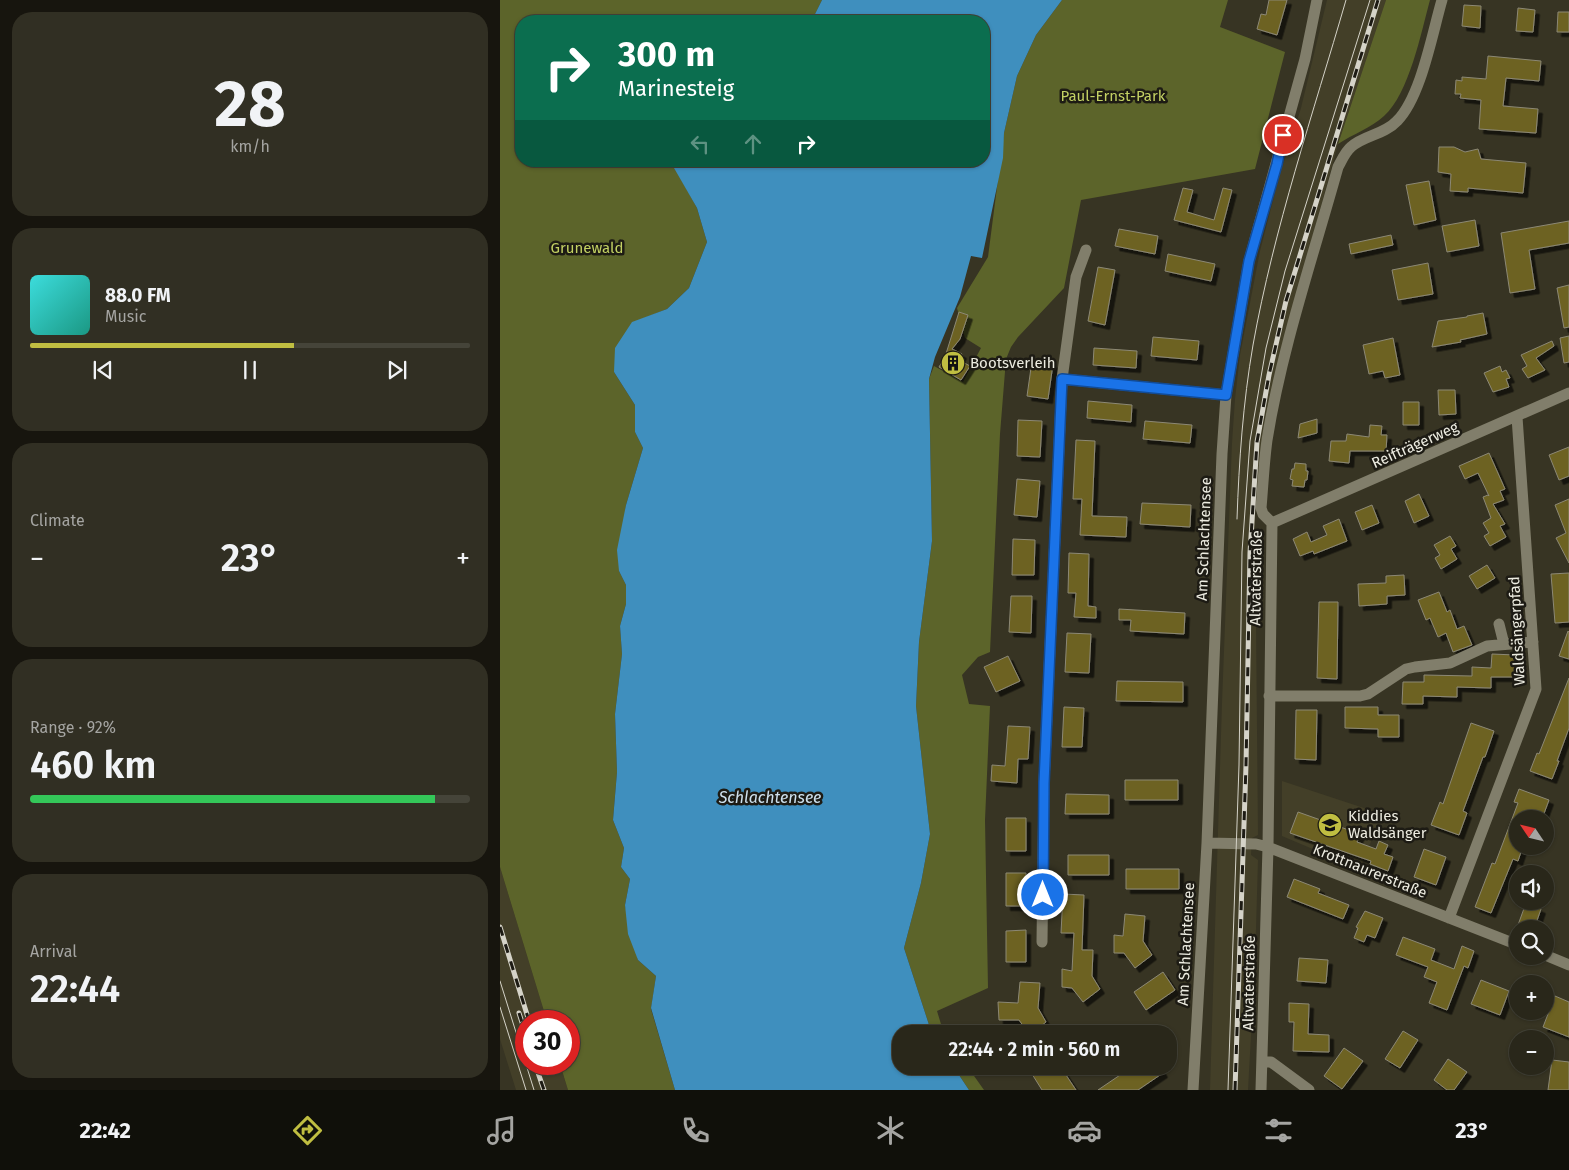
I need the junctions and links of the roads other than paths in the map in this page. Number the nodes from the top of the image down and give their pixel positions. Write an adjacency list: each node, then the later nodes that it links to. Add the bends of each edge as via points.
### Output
1 (1317, 0): 6 (street, Am Schlachtensee, via 1305,59 1249,261)
2 (1442, 0): 8 (street, Altvaterstraße, via 1420,78 1407,108 1388,130 1357,142 1338,166 1294,317 1267,441 1261,508)
3 (1086, 250): 4 (street, via 1076,277)
4 (1062, 379): 6 (street); 17 (street, via 1044,783)
5 (1569, 394): 7 (street, Reifträgerweg)
6 (1226, 395): 13 (street, Am Schlachtensee)
7 (1517, 417): 8 (street, Reifträgerweg); 10 (street, Waldsängerpfad)
8 (1272, 523): 12 (street, Altvaterstraße)
9 (1499, 624): 11 (street)
10 (1533, 642): 11 (street); 15 (street, Waldsängerpfad, via 1536,689)
11 (1504, 644): 12 (street, via 1487,646 1450,663 1406,669 1360,696)
12 (1269, 696): 14 (street, Altvaterstraße)
13 (1207, 842): 14 (street, Krottnaurerstraße); 21 (street, Am Schlachtensee)
14 (1268, 847): 15 (street, Krottnaurerstraße); 20 (street, Altvaterstraße)
15 (1449, 918): 16 (street, Krottnaurerstraße)
16 (1509, 941)
17 (1042, 942)
18 (1554, 959): 19 (street)
19 (1569, 965)
20 (1262, 1062): 22 (street, Altvaterstraße); 23 (street, via 1271,1062)
21 (1193, 1090)
22 (1261, 1090)
23 (1309, 1090)

